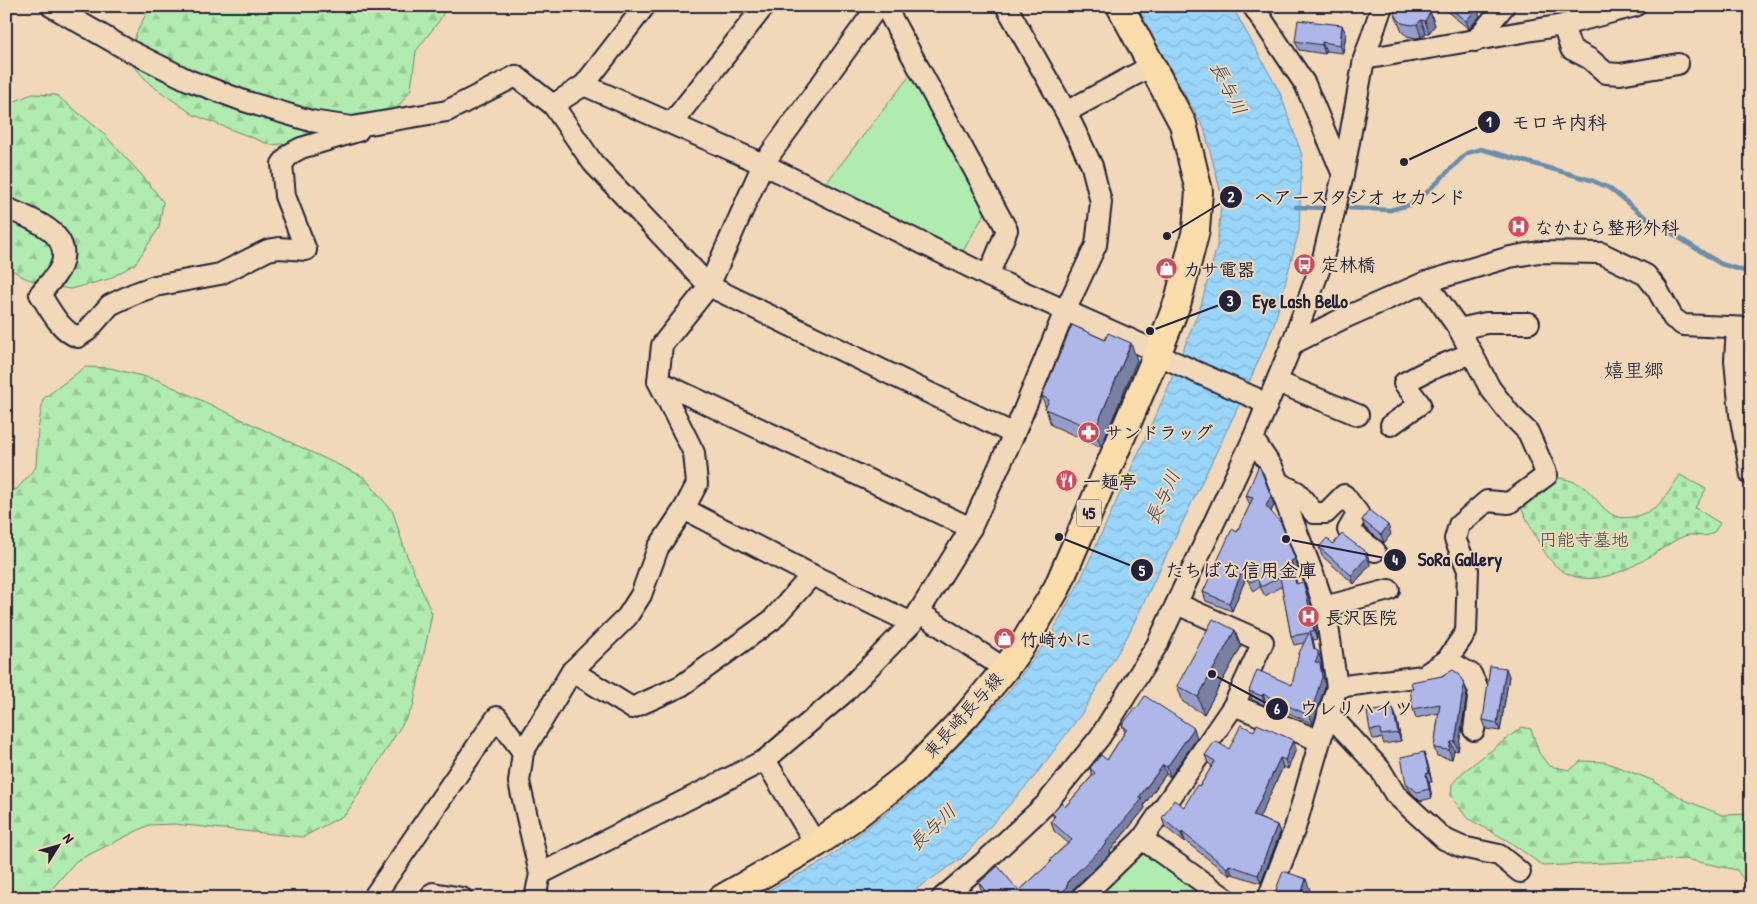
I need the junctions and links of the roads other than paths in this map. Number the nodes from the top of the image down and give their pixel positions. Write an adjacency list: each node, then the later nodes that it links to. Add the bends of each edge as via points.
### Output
1 (51, 6): 20 (street, via 188,80 244,102 312,121 352,127)
2 (645, 6): 17 (street)
3 (764, 6): 21 (street)
4 (878, 6): 22 (street)
5 (885, 6): 25 (street, via 1007,230)
6 (1006, 6): 19 (street)
7 (1120, 6): 16 (main road, 東長崎長与線 / 45)
8 (1382, 6): 14 (street)
9 (1504, 6): 13 (street)
10 (1635, 6): 12 (street)
11 (1254, 7): 23 (street, via 1305,84)
12 (1563, 25): 13 (street); 15 (street, via 1571,49 1606,73 1620,74)
13 (1475, 41): 14 (street)
14 (1364, 59): 23 (street)
15 (1678, 64)
16 (1153, 65): 19 (street); 34 (main road, 東長崎長与線 / 45, via 1183,124 1199,191 1196,230)
17 (584, 85): 18 (street); 21 (street)
18 (553, 105): 20 (street, via 516,76 447,111); 27 (street, via 593,163)
19 (1066, 112): 28 (street, via 1092,166 1101,202 1096,245)
20 (386, 121): 24 (street, via 301,148 282,164 285,196 306,250 268,250 220,274 155,286 133,294 110,304 78,337 70,334 40,294 60,268 64,255 59,239 46,226)
21 (672, 123): 22 (street)
22 (763, 164): 25 (street); 27 (street)
23 (1344, 175): 32 (street, via 1322,262)
24 (6, 208)
25 (988, 276): 28 (street)
26 (1426, 282): 30 (street, via 1510,257 1539,252 1600,254 1646,275 1673,318 1683,325); 31 (street); 32 (street)
27 (709, 286): 35 (street, via 662,345); 40 (street)
28 (1065, 311): 34 (street); 40 (street)
29 (1529, 323): 31 (street, via 1486,323)
30 (1744, 328): 42 (street, via 1735,360 1740,414)
31 (1459, 329): 33 (street)
32 (1292, 344): 36 (street)
33 (1472, 353): 39 (street, via 1404,383 1420,404); 52 (street, via 1490,388 1528,432 1547,475 1508,502 1486,502 1459,525 1455,539 1468,570 1466,632)
34 (1163, 356): 37 (street); 53 (main road, 東長崎長与線 / 45, via 1057,588)
35 (658, 381): 44 (street, via 694,453 697,484); 45 (street)
36 (1277, 382): 37 (street); 38 (street)
37 (1261, 402): 41 (street)
38 (1358, 415)
39 (1391, 425)
40 (1014, 434): 45 (street)
41 (1253, 439): 43 (street); 49 (street)
42 (1751, 474)
43 (1279, 484): 46 (street, via 1297,492 1314,513 1326,513 1344,495 1358,513 1348,530); 50 (street)
44 (684, 509): 47 (street); 54 (street, via 658,548 641,595 627,617)
45 (971, 528): 51 (street)
46 (1375, 551)
47 (812, 575): 51 (street); 54 (street, via 772,620 681,686 632,708)
48 (1389, 590): 50 (street)
49 (1177, 604): 56 (street, via 1263,642); 71 (street, via 1157,645 1100,737 1045,804)
50 (1324, 607): 55 (street)
51 (916, 618): 53 (street); 61 (street, via 845,692)
52 (1447, 660): 55 (street, via 1423,676); 58 (street, via 1471,674 1478,691)
53 (1005, 668): 63 (main road, 東長崎長与線 / 45, via 912,772)
54 (572, 670): 60 (street)
55 (1337, 687): 57 (street)
56 (1234, 705): 59 (street); 62 (street)
57 (1328, 714): 59 (street); 64 (street, via 1380,768 1395,794 1444,839 1462,847 1498,855)
58 (1474, 730)
59 (1320, 741): 74 (street, via 1295,828)
60 (524, 752): 65 (street, via 519,782); 67 (street, via 497,718)
61 (765, 760): 63 (street); 65 (street)
62 (1142, 839): 72 (street); 73 (street)
63 (816, 844): 70 (main road, 東長崎長与線 / 45)
64 (1520, 872)
65 (540, 874): 69 (street)
66 (433, 893): 68 (street)
67 (373, 898)
68 (462, 898)
69 (535, 898)
70 (722, 898)
71 (942, 898)
72 (1081, 898)
73 (1225, 898)
74 (1268, 898)

